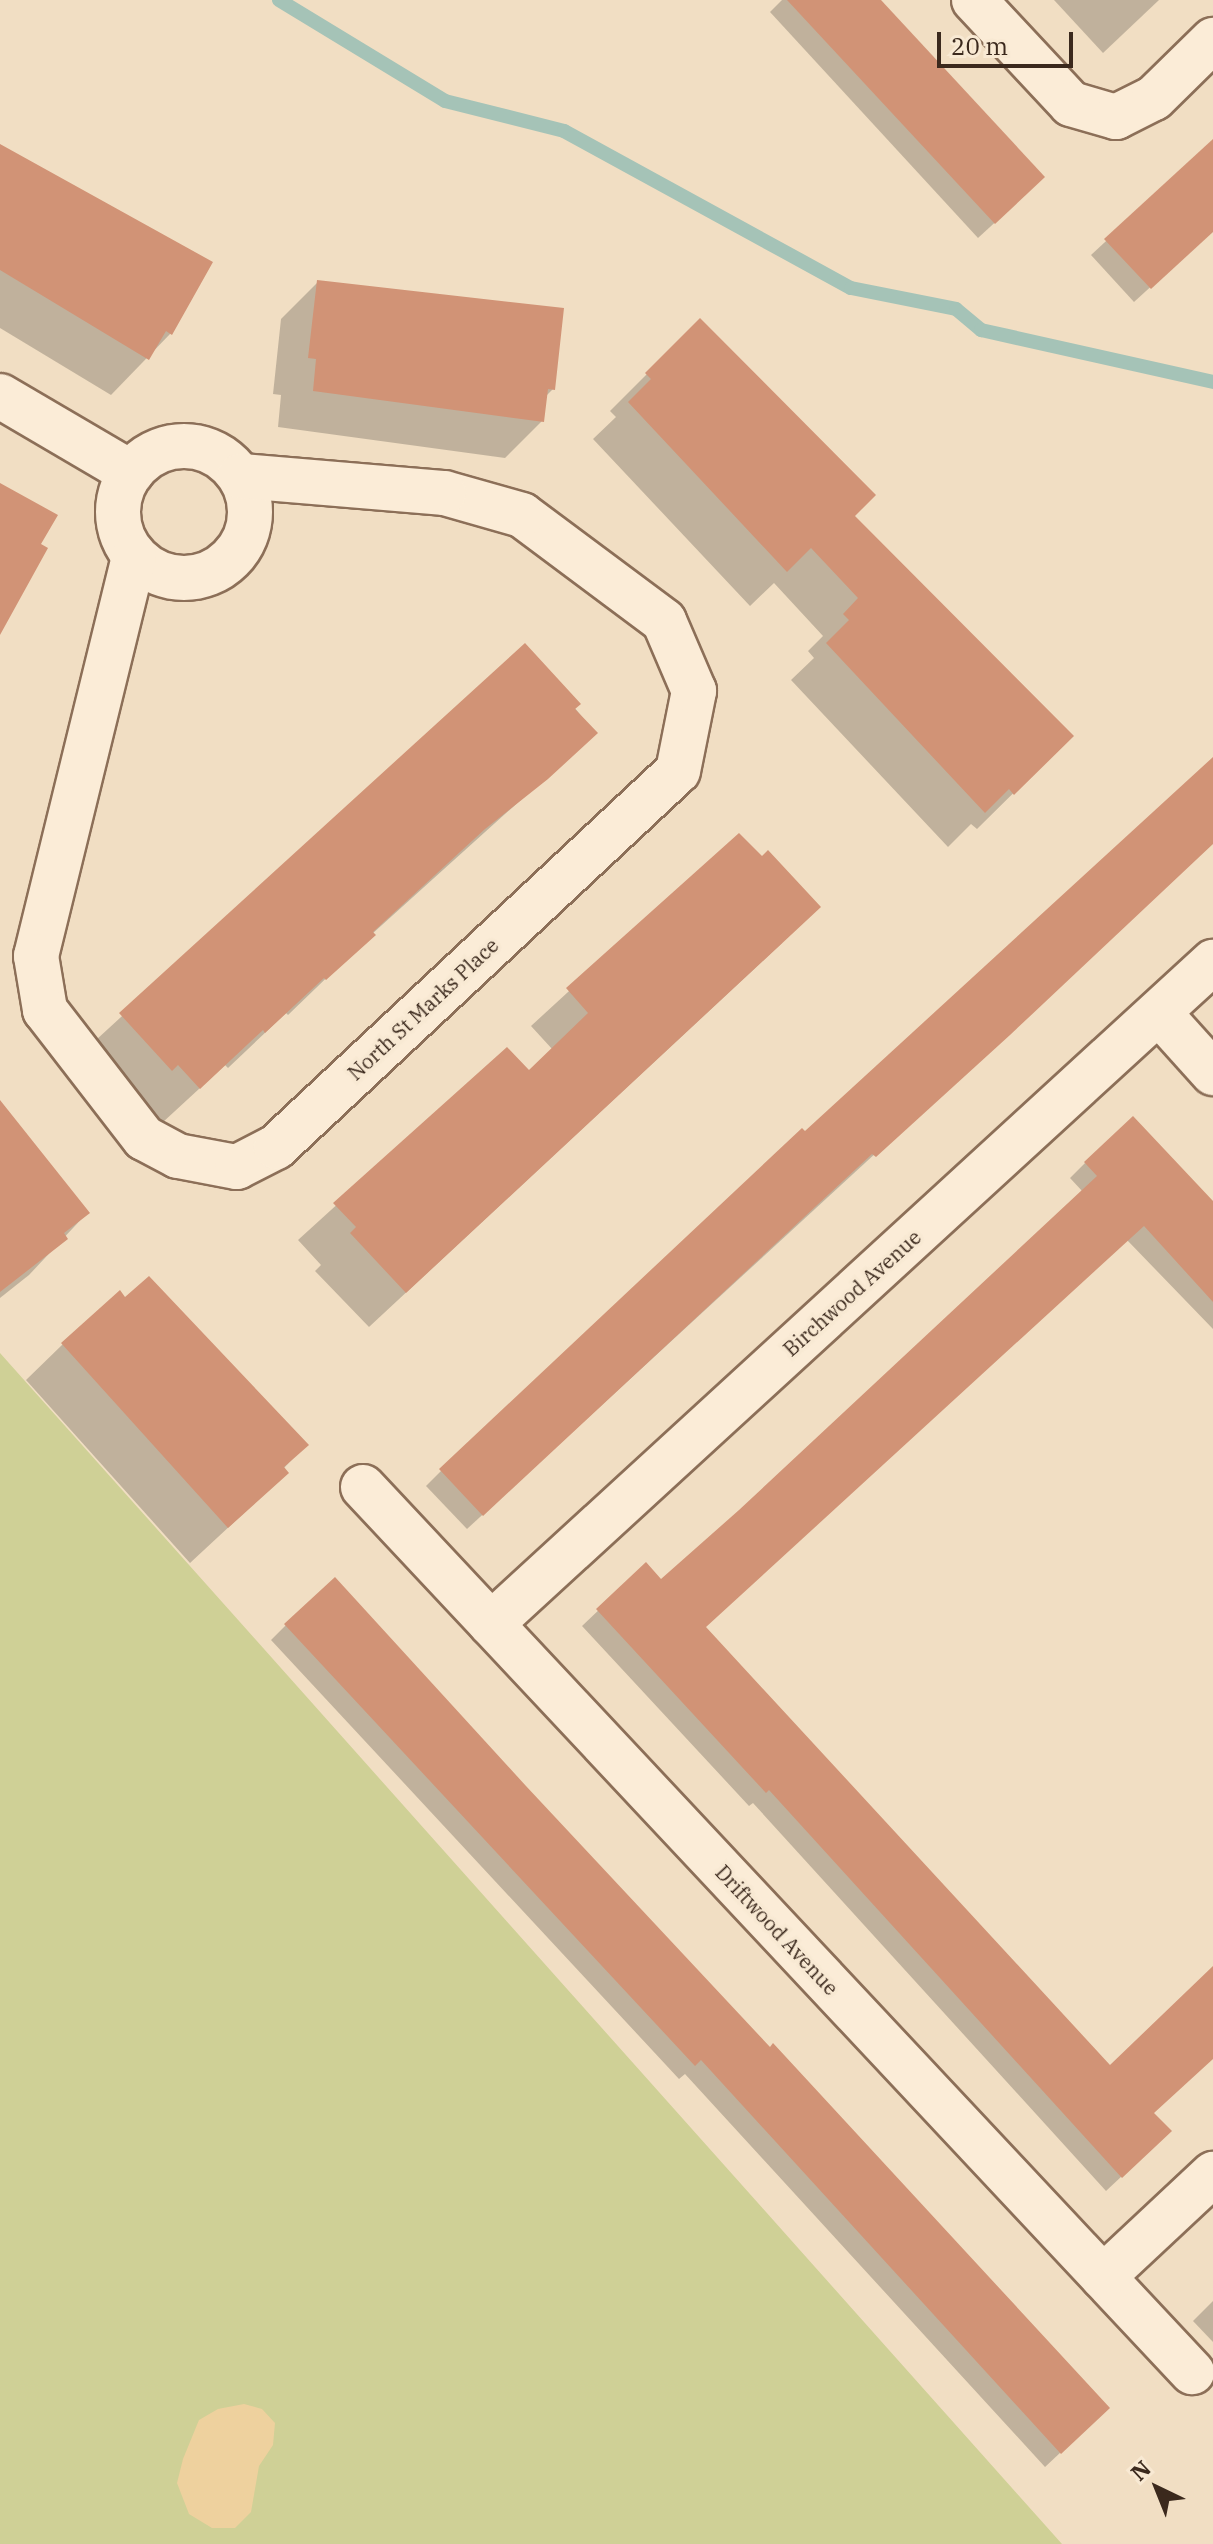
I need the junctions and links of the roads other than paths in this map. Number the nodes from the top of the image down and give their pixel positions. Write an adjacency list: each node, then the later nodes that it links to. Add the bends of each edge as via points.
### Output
1 (974, 0): 2 (street, via 1071,104 1116,117 1154,98)
2 (1213, 40)
3 (0, 396): 4 (street)
4 (131, 473): 5 (street, via 146,458 187,446 226,460); 6 (street, via 120,493 118,515 122,538)
5 (240, 476): 6 (street, via 251,518 233,558 215,572 172,578); 6 (street, North St Marks Place, via 444,493 522,515 664,621 694,691 678,771 276,1147 237,1167 178,1156 144,1138 45,1010 36,956)
6 (134, 557)
7 (1213, 962): 8 (street, Birchwood Avenue)
8 (1159, 1013): 9 (street); 11 (street, Birchwood Avenue)
9 (1213, 1073)
10 (363, 1487): 11 (street, Driftwood Avenue)
11 (491, 1624): 13 (street, Driftwood Avenue)
12 (1213, 2174): 13 (street)
13 (1103, 2277): 14 (street, Driftwood Avenue)
14 (1192, 2372)

